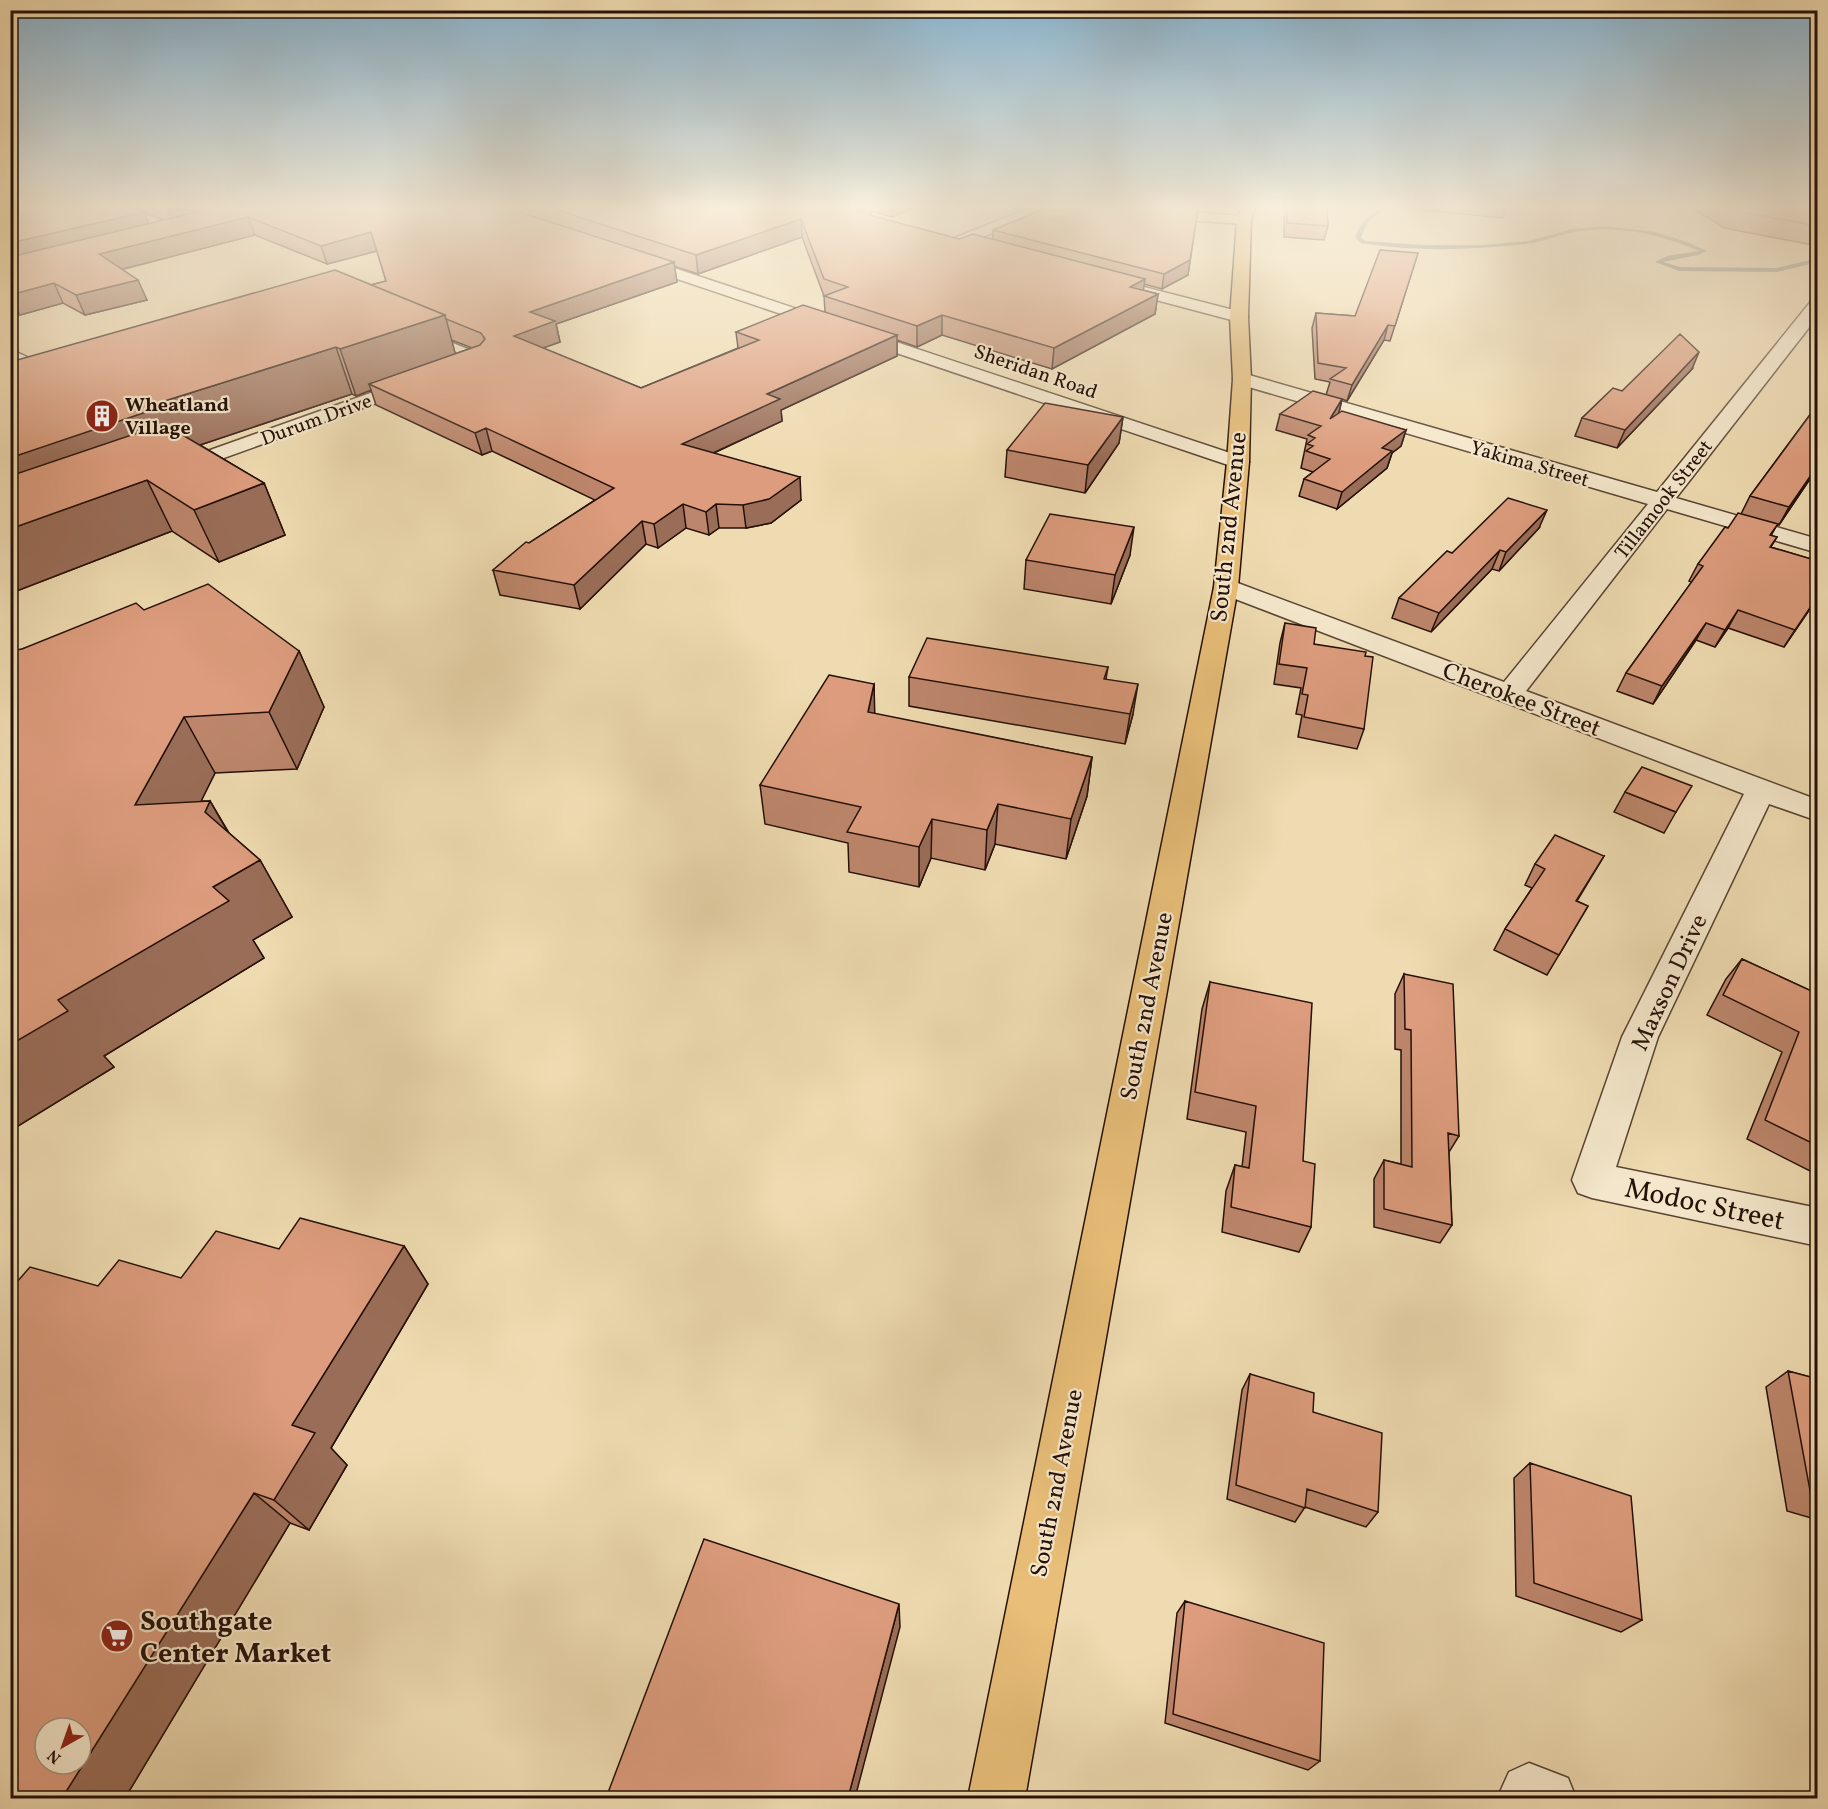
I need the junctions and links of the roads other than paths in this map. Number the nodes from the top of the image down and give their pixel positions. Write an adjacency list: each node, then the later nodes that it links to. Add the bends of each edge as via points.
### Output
1 (730, 292): 12 (street, Sheridan Road)
2 (1145, 292): 5 (street)
3 (1241, 292): 5 (main road, South 2nd Avenue)
4 (1818, 304): 14 (street, Tillamook Street, via 1802,336)
5 (1239, 318): 11 (main road, South 2nd Avenue)
6 (394, 324): 13 (street, Durum Drive, via 479,360)
7 (10, 354): 9 (street)
8 (55, 363): 9 (street)
9 (35, 368): 10 (street)
10 (10, 376)
11 (1242, 379): 12 (main road, South 2nd Avenue); 14 (street, Yakima Street)
12 (1238, 462): 16 (main road, South 2nd Avenue)
13 (161, 474)
14 (1662, 501): 15 (street, Yakima Street); 17 (street, Tillamook Street)
15 (1818, 546)
16 (1226, 586): 17 (street, Cherokee Street); 22 (main road, South 2nd Avenue)
17 (1509, 694): 18 (street, Cherokee Street)
18 (1761, 790): 19 (street, Cherokee Street); 20 (street, Maxson Drive, via 1640,1037)
19 (1818, 812)
20 (1592, 1180): 21 (street, Modoc Street)
21 (1818, 1227)
22 (996, 1798)

